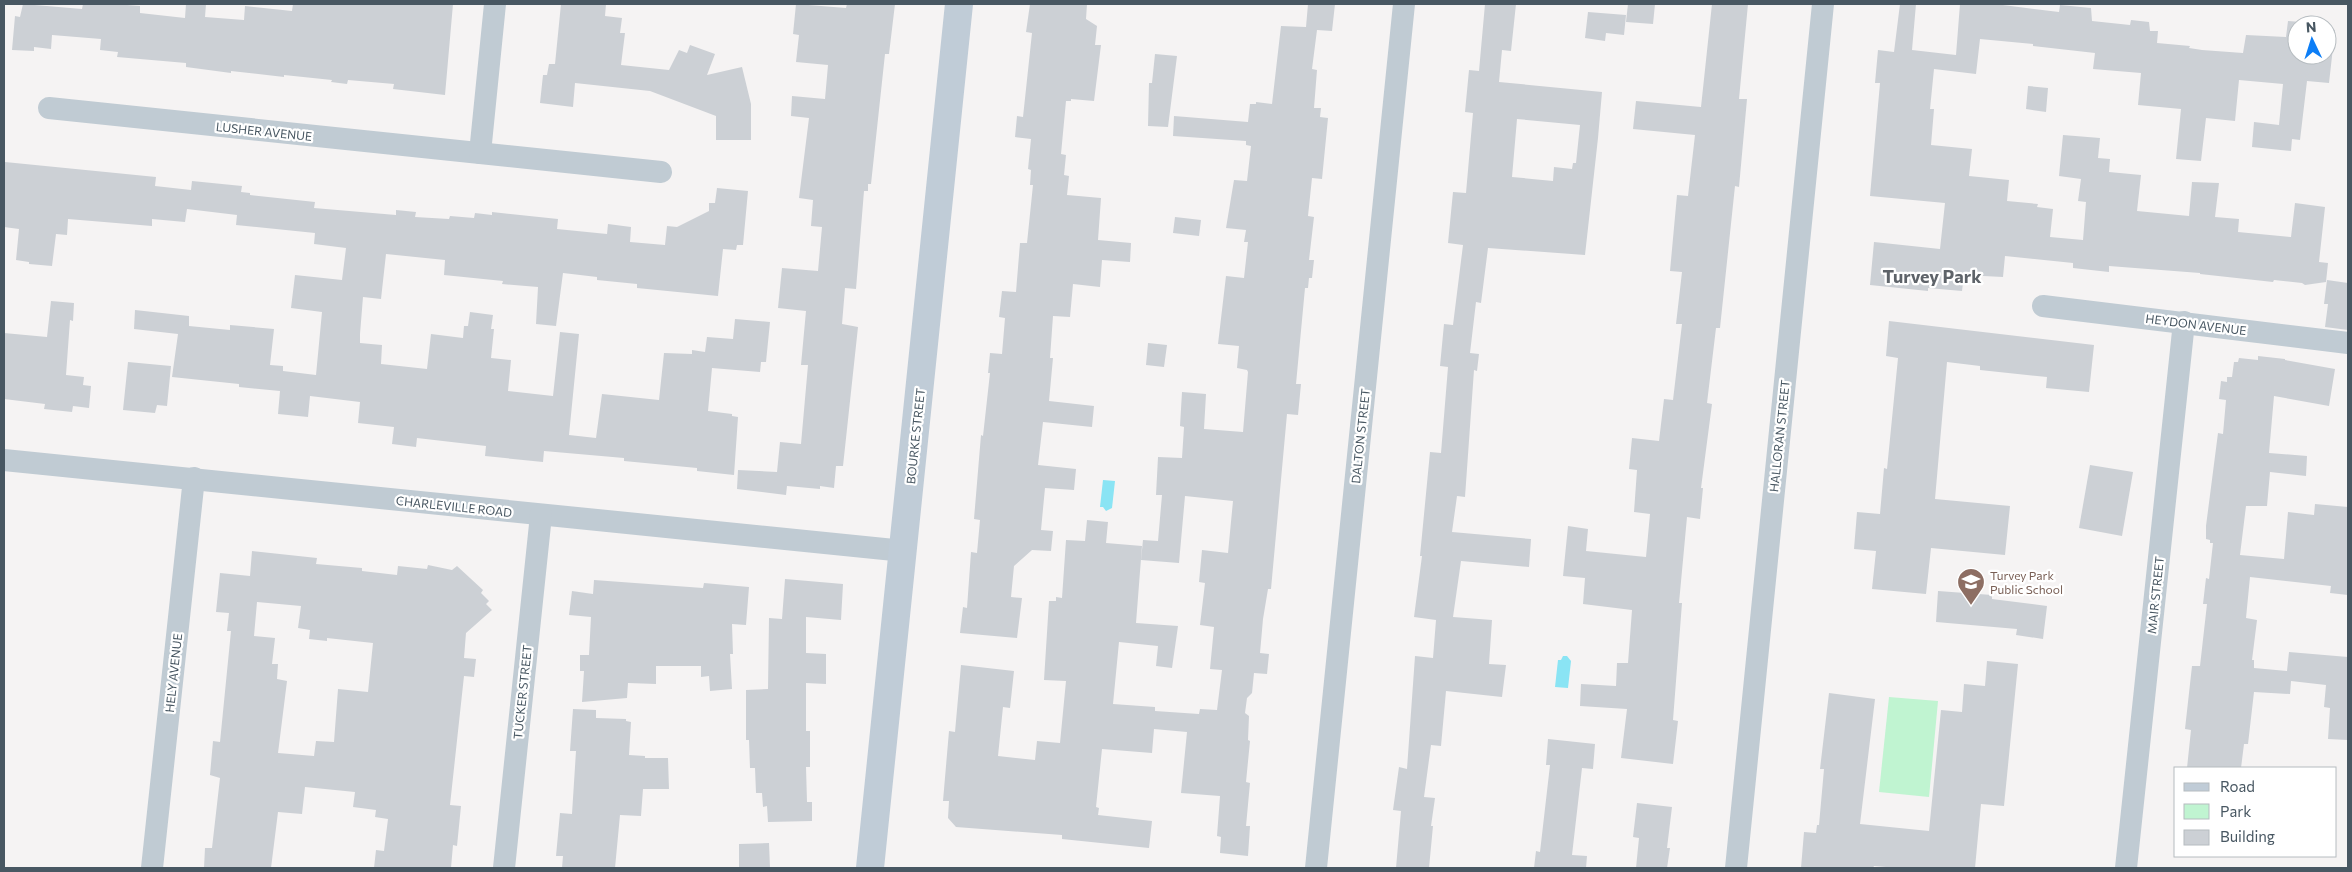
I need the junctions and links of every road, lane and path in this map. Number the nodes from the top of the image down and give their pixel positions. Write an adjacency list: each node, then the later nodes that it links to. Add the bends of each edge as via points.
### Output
1 (495, 4): 6 (street)
2 (959, 4): 14 (main road, BOURKE STREET)
3 (1404, 4): 18 (street, DALTON STREET)
4 (1823, 4): 19 (street, HALLORAN STREET)
5 (49, 108): 6 (street, LUSHER AVENUE)
6 (480, 153): 7 (street, LUSHER AVENUE)
7 (661, 172)
8 (2043, 306): 9 (street, HEYDON AVENUE)
9 (2184, 322): 10 (street, HEYDON AVENUE); 20 (street, MAIR STREET)
10 (2348, 343)
11 (4, 460): 12 (street, CHARLEVILLE ROAD)
12 (194, 478): 13 (street, CHARLEVILLE ROAD); 15 (street, HELY AVENUE)
13 (541, 515): 14 (street, CHARLEVILLE ROAD); 16 (street, TUCKER STREET)
14 (904, 551): 17 (main road, BOURKE STREET)
15 (152, 868)
16 (504, 868)
17 (870, 868)
18 (1316, 868)
19 (1736, 868)
20 (2126, 868)

